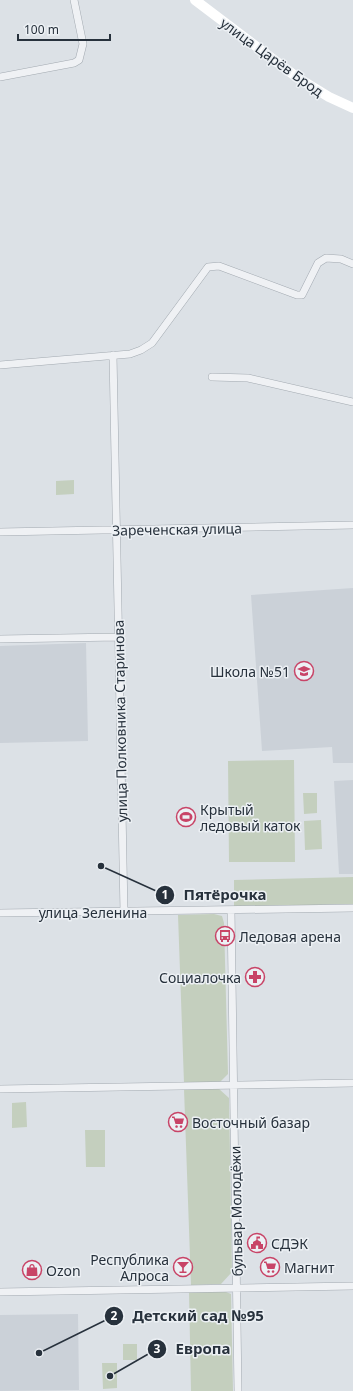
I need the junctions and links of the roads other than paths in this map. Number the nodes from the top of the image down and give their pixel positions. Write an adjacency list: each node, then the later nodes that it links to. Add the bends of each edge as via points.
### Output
1 (74, 0): 3 (street, via 83,44 79,60)
2 (195, 0): 4 (street, улица Царёв Брод, via 298,78)
3 (0, 77)
4 (353, 108)
5 (353, 264): 6 (street, via 341,259 326,258 318,264 302,295 218,266 208,267 152,343 135,352)
6 (113, 355): 7 (street); 11 (street, улица Полковника Старинова)
7 (0, 365)
8 (212, 377): 9 (street, via 248,378)
9 (353, 402)
10 (353, 525): 11 (street, Зареченская улица)
11 (118, 530): 12 (street, Зареченская улица); 13 (street, улица Полковника Старинова)
12 (0, 532)
13 (119, 637): 14 (street); 17 (street, улица Полковника Старинова)
14 (0, 639)
15 (353, 908): 16 (street, улица Зеленина)
16 (231, 910): 17 (street, улица Зеленина); 20 (street, бульвар Молодёжи)
17 (124, 912): 18 (street, улица Зеленина)
18 (0, 913)
19 (353, 1083): 20 (street)
20 (234, 1085): 21 (street); 23 (street, бульвар Молодёжи)
21 (0, 1089)
22 (353, 1286): 23 (street)
23 (237, 1288): 24 (street); 25 (street, бульвар Молодёжи)
24 (0, 1292)
25 (238, 1391)

